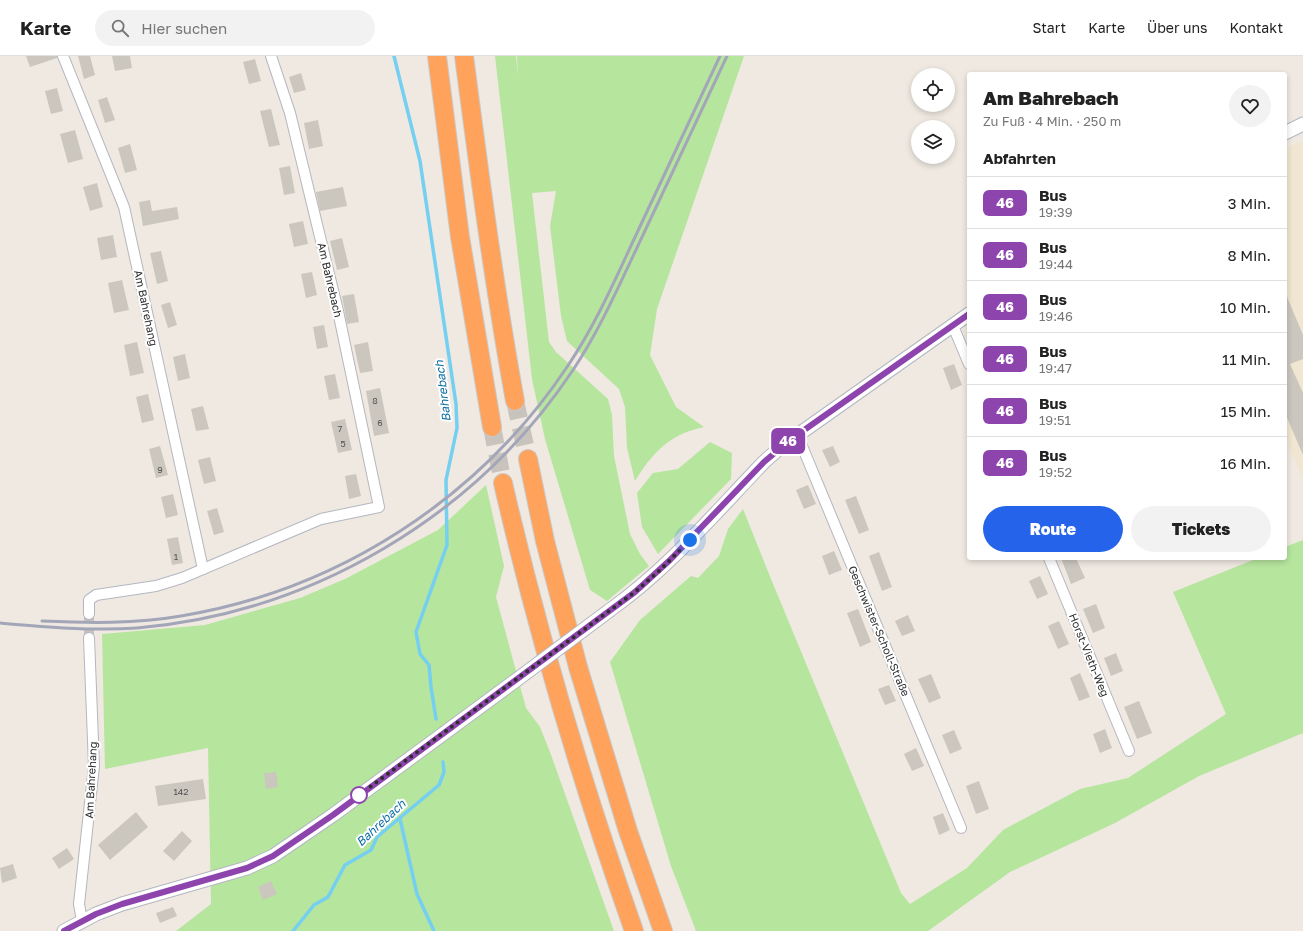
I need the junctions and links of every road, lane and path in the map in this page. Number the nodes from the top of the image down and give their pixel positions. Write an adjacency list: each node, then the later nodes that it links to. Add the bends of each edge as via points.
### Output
1 (63, 56): 16 (street, Am Bahrehang, via 124,208)
2 (271, 56): 16 (street, Am Bahrebach, via 290,113 336,304 379,507 322,519)
3 (437, 56): 11 (highway, via 460,237)
4 (464, 56): 10 (highway, via 489,244)
5 (1303, 124): 6 (street)
6 (1287, 131)
7 (967, 316): 8 (street)
8 (953, 326): 9 (street); 12 (street)
9 (967, 359)
10 (515, 400)
11 (492, 427)
12 (797, 434): 20 (street, Geschwister-Scholl-Straße); 21 (street, bridge, via 764,462 659,571 635,592 333,815 273,856 247,868 122,904)
13 (528, 459): 24 (highway, via 547,548 578,667 628,831)
14 (504, 484): 23 (highway, via 554,684 601,838)
15 (1050, 560): 19 (street, Horst-Vieth-Weg)
16 (203, 569): 17 (street, via 156,586 96,595 89,600)
17 (89, 614)
18 (89, 638): 21 (street, Am Bahrehang, via 94,766 79,904)
19 (1129, 751)
20 (961, 828)
21 (82, 921): 22 (street)
22 (64, 931)
23 (634, 931)
24 (663, 931)

